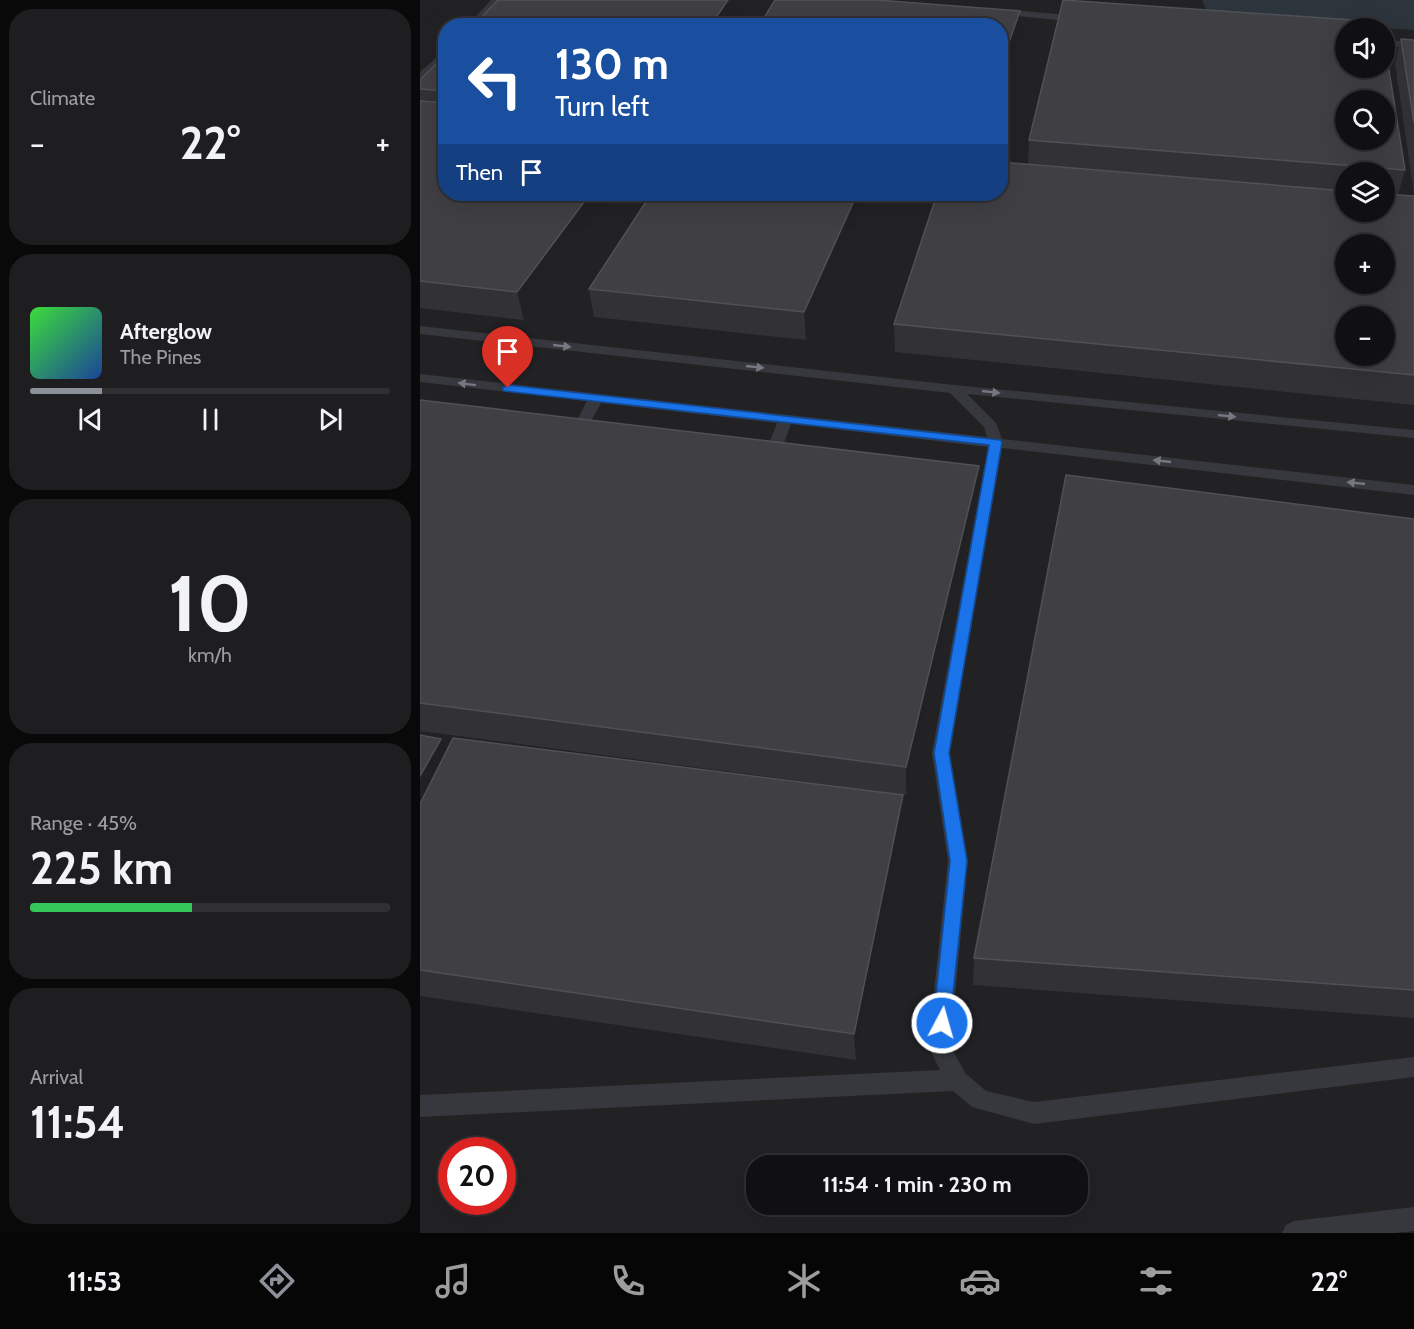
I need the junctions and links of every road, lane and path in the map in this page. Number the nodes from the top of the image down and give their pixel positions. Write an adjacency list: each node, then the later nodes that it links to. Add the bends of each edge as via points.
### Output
1 (496, 0): 3 (lane)
2 (992, 12): 4 (lane)
3 (479, 18)
4 (1086, 19)
5 (1395, 44): 6 (lane)
6 (1414, 45)
7 (438, 60): 8 (lane)
8 (420, 78)
9 (420, 330): 11 (lane, one-way to 11)
10 (420, 378): 12 (lane, one-way to 10)
11 (954, 389): 15 (lane, one-way to 15); 16 (lane, via 991,426)
12 (596, 398): 13 (lane); 14 (lane)
13 (785, 420): 16 (lane); 17 (lane, via 777,443 768,453)
14 (577, 434)
15 (1414, 434)
16 (996, 442): 18 (lane, one-way to 16); 20 (lane, via 941,753 958,861 939,1046)
17 (741, 451)
18 (1414, 490)
19 (1414, 1066): 20 (lane, via 1034,1113 980,1100)
20 (957, 1080): 21 (lane)
21 (420, 1106)
22 (1414, 1219): 23 (lane)
23 (1294, 1233)

